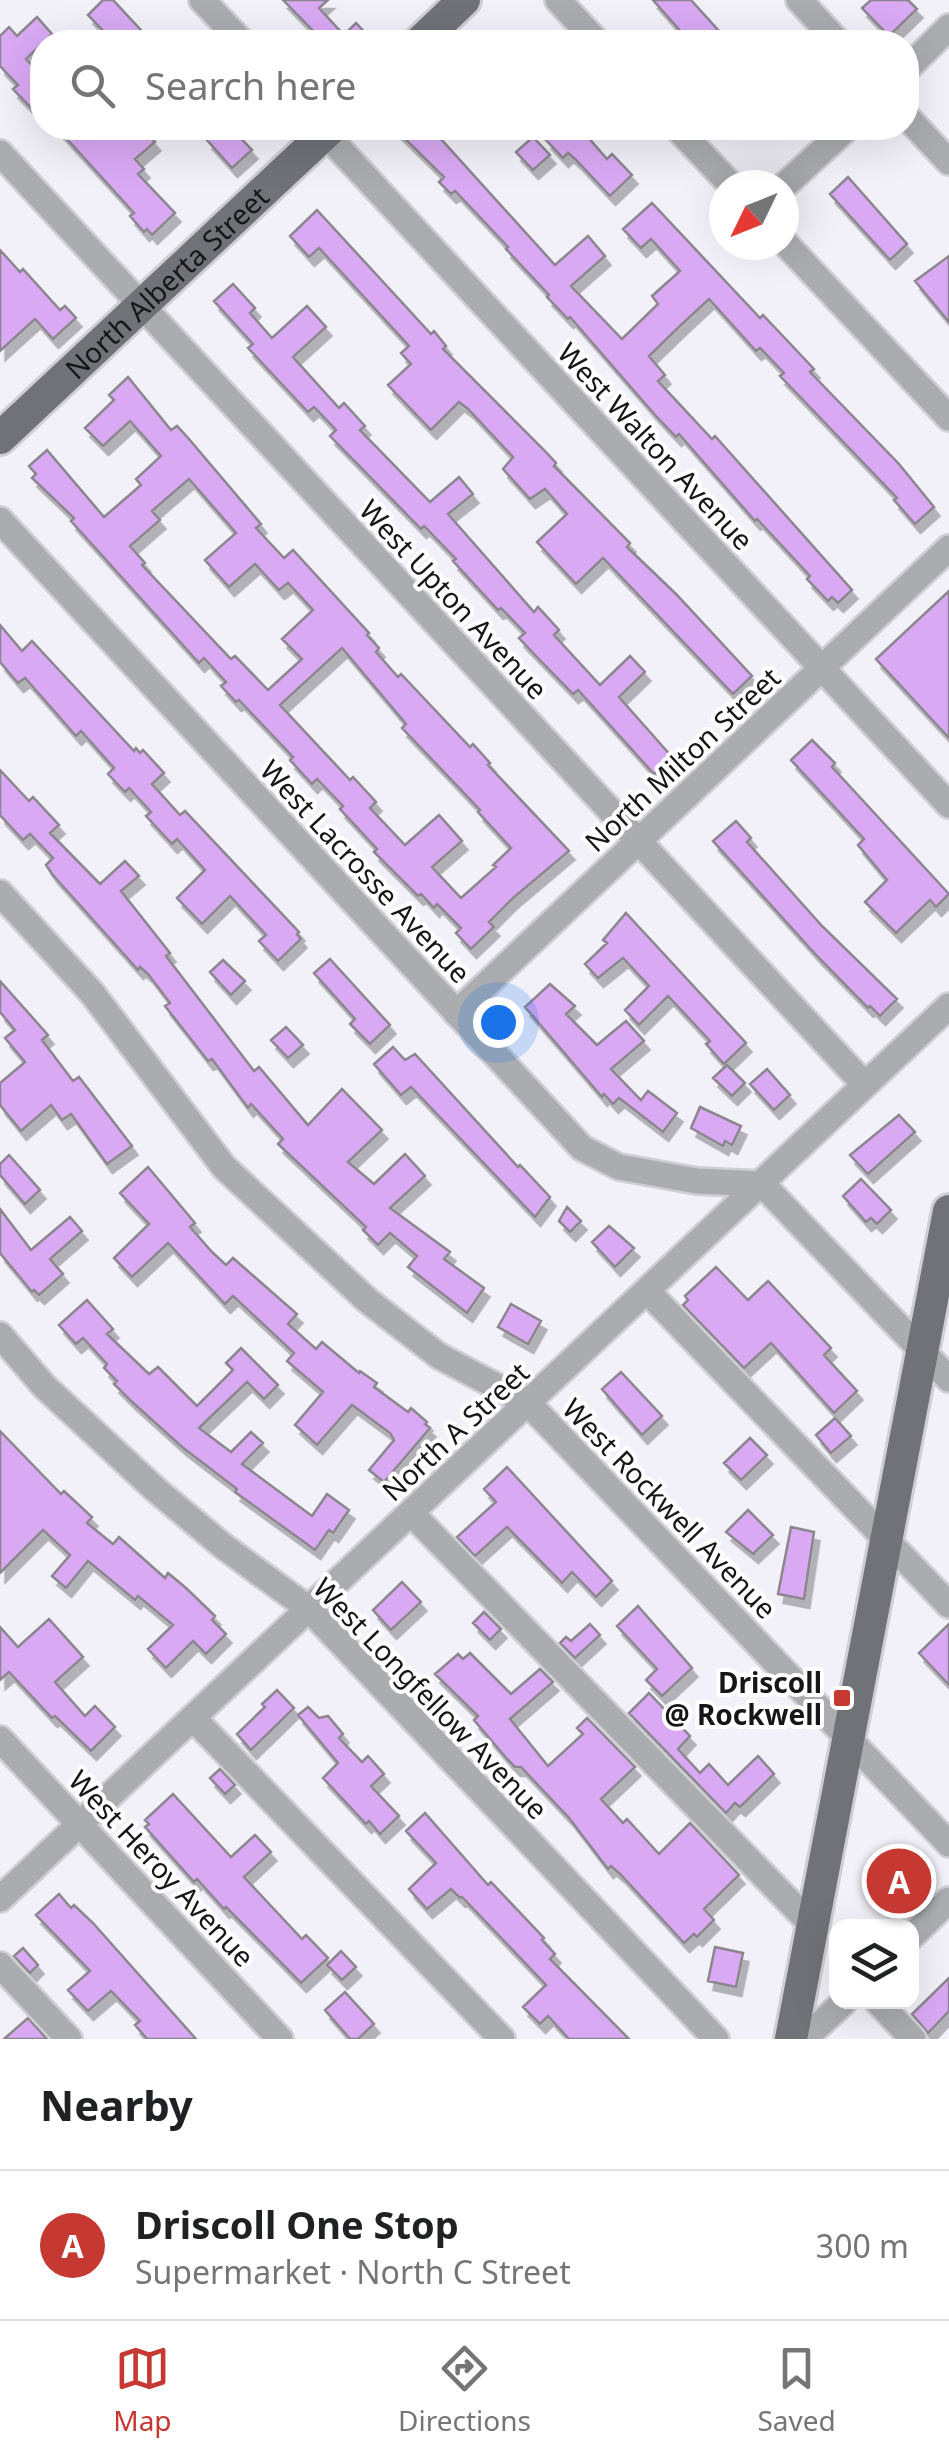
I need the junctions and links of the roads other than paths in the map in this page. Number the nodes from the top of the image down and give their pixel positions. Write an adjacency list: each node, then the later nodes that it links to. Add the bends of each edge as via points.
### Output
1 (202, 0): 6 (street)
2 (464, 0): 7 (main road)
3 (558, 0): 8 (street)
4 (798, 0): 9 (street)
5 (949, 27): 10 (street)
6 (231, 30)
7 (433, 30)
8 (587, 30)
9 (827, 30)
10 (919, 57)
11 (919, 130): 17 (street)
12 (315, 140): 21 (main road, North Alberta Street)
13 (336, 140): 26 (street, West Walton Avenue)
14 (688, 140): 18 (street)
15 (834, 140): 19 (street)
16 (0, 153): 21 (street, West Upton Avenue)
17 (949, 162)
18 (717, 170)
19 (799, 172)
20 (799, 258): 22 (street)
21 (143, 305): 23 (main road, North Alberta Street); 28 (street, West Upton Avenue)
22 (949, 418)
23 (0, 438)
24 (0, 520): 31 (street, West Lacrosse Avenue)
25 (949, 548): 26 (street, North Milton Street)
26 (822, 669): 27 (street, West Walton Avenue); 28 (street, North Milton Street)
27 (949, 805)
28 (638, 843): 31 (street, North Milton Street); 32 (street, West Upton Avenue)
29 (0, 893): 39 (street, West Rockwell Avenue, via 92,994 224,1167 367,1300 439,1356)
30 (949, 1006): 32 (street, North A Street)
31 (456, 1013): 33 (street, West Lacrosse Avenue, via 582,1148 619,1167)
32 (865, 1085): 33 (street, North A Street)
33 (762, 1184): 35 (street, North A Street); 37 (street)
34 (949, 1211): 37 (main road)
35 (647, 1292): 39 (street, North A Street); 41 (street)
36 (0, 1335): 43 (street, West Longfellow Avenue, via 44,1386 155,1489)
37 (922, 1351): 38 (street); 41 (main road)
38 (949, 1379)
39 (528, 1403): 40 (street, North A Street); 46 (street, West Rockwell Avenue)
40 (411, 1513): 43 (street, North A Street); 51 (street)
41 (887, 1538): 42 (street); 46 (main road)
42 (949, 1606)
43 (309, 1609): 44 (street, North A Street); 59 (street, West Longfellow Avenue)
44 (194, 1718): 47 (street, North A Street); 58 (street)
45 (0, 1739): 47 (street, West Heroy Avenue)
46 (849, 1739): 48 (street, West Rockwell Avenue); 51 (main road)
47 (80, 1824): 49 (street, North A Street); 57 (street, West Heroy Avenue)
48 (949, 1844)
49 (0, 1899)
50 (949, 1900): 52 (street)
51 (812, 1925): 60 (main road)
52 (919, 1929)
53 (0, 1964): 56 (street)
54 (836, 2009): 61 (street)
55 (885, 2009): 62 (street)
56 (70, 2039)
57 (280, 2039)
58 (502, 2039)
59 (716, 2039)
60 (792, 2039)
61 (804, 2039)
62 (914, 2039)

